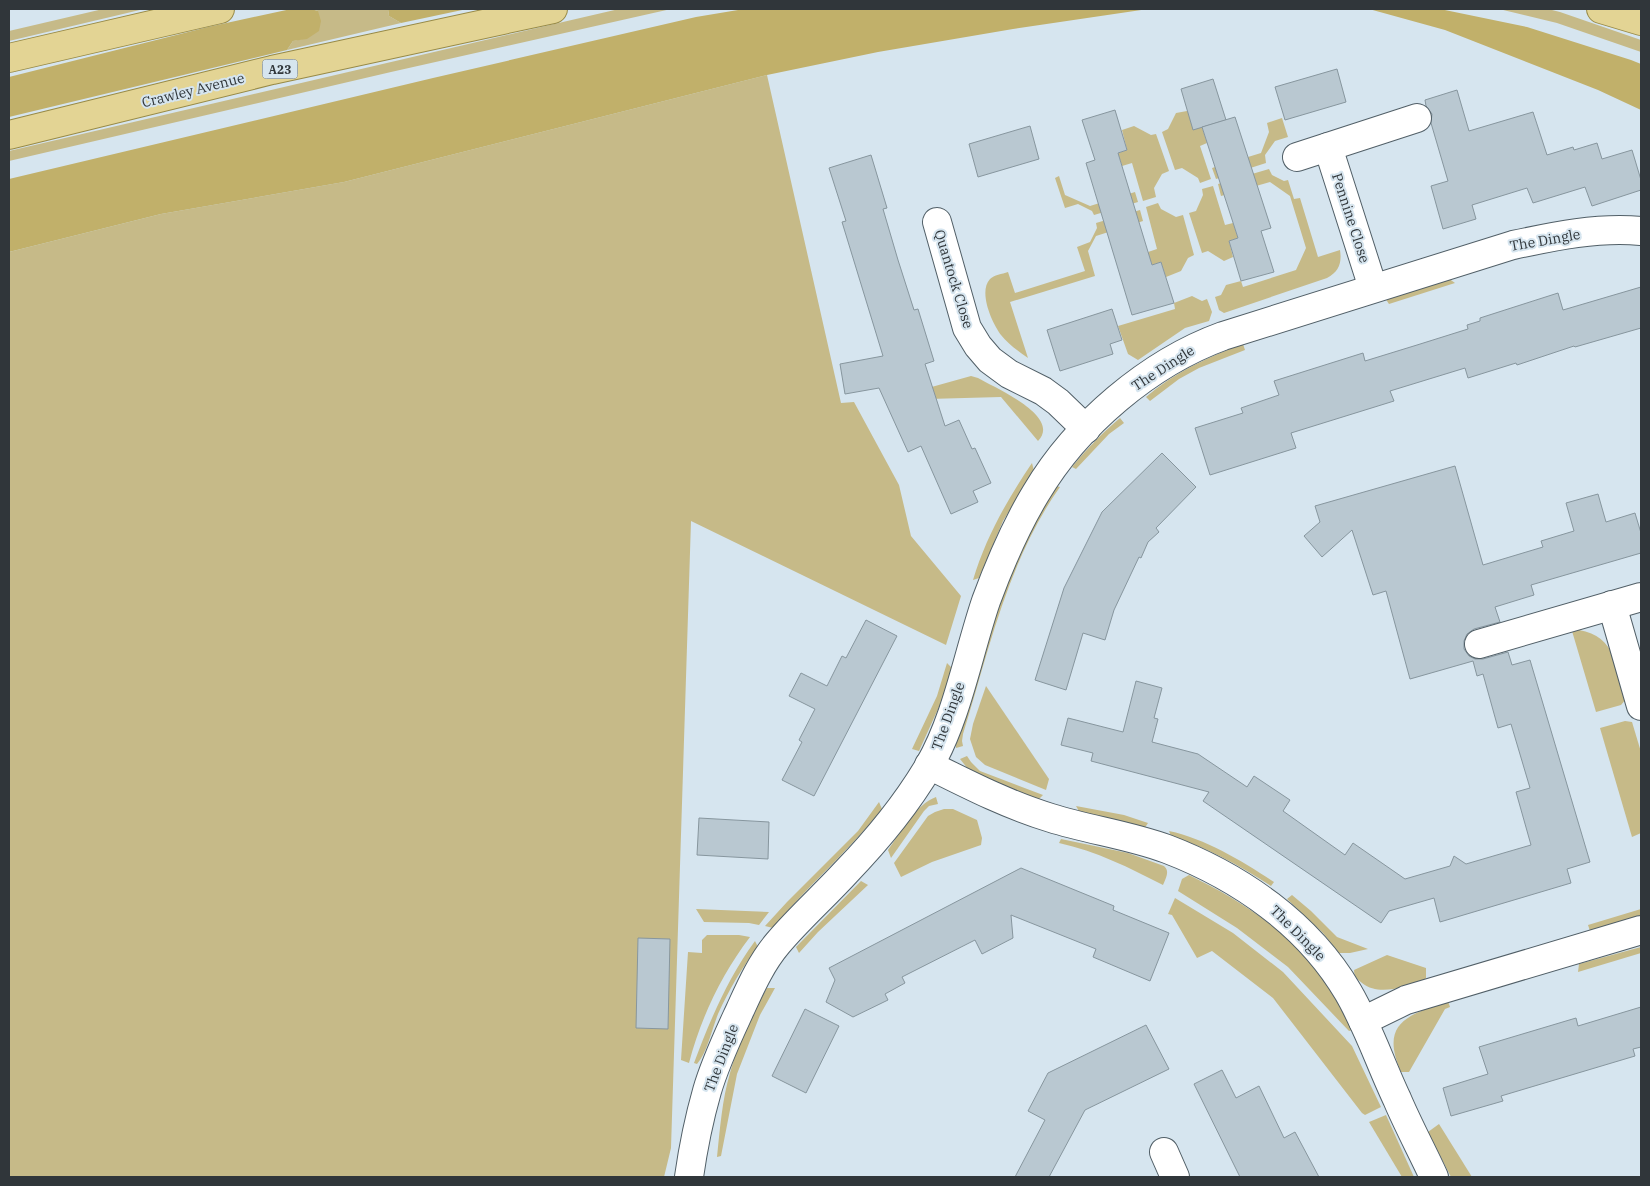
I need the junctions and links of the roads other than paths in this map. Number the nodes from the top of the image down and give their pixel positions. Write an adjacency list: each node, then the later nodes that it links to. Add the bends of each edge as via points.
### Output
1 (220, 9): 5 (main road)
2 (553, 9): 7 (main road, Crawley Avenue / A23, via 272,70)
3 (1600, 9): 4 (main road)
4 (1641, 21)
5 (9, 58)
6 (1417, 118): 8 (street)
7 (9, 135)
8 (1328, 147): 9 (street); 12 (street, Pennine Close)
9 (1297, 157)
10 (937, 222): 13 (street, Quantock Close, via 967,328 978,346 1009,374 1058,402)
11 (1641, 231): 12 (street, The Dingle, via 1606,230 1513,244)
12 (1373, 288): 13 (street, The Dingle, via 1197,346 1172,359 1122,395)
13 (1086, 429): 18 (street, The Dingle, via 1055,464 1020,522 986,601 947,727)
14 (1641, 597): 15 (street)
15 (1612, 605): 16 (street); 17 (street)
16 (1479, 644)
17 (1641, 706)
18 (929, 765): 20 (street, The Dingle, via 1013,806 1167,849 1244,886 1300,932 1327,962); 22 (street, The Dingle, via 874,842 776,944 756,974 724,1043 707,1091)
19 (1641, 930): 20 (street, via 1406,1000)
20 (1363, 1021): 24 (street, The Dingle)
21 (1164, 1152): 23 (street)
22 (689, 1177)
23 (1175, 1177)
24 (1434, 1177)

